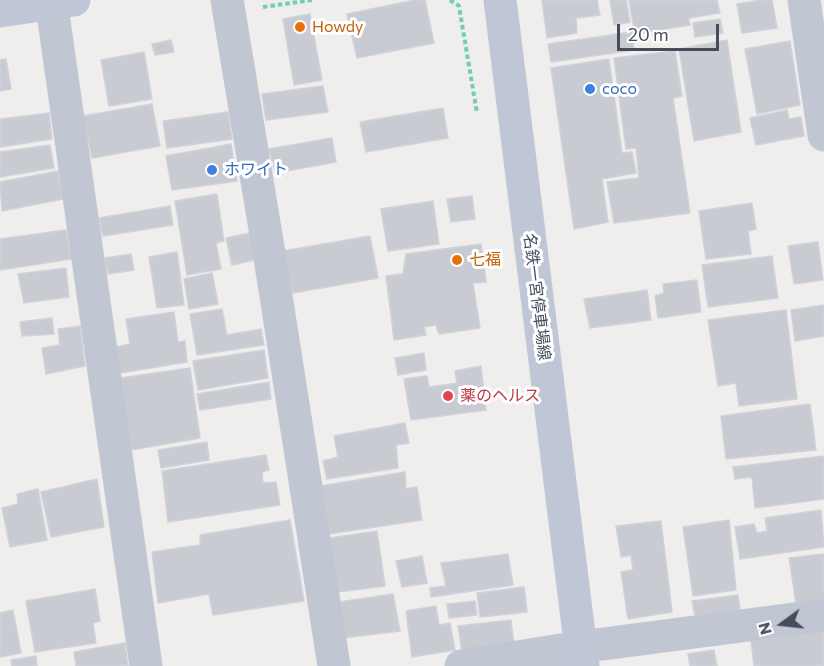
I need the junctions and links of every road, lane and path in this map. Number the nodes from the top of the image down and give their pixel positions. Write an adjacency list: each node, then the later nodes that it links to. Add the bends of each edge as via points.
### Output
1 (312, 0): 5 (path, via 258,8 250,17)
2 (500, 0): 9 (main road, 名鉄一宮停車場線)
3 (804, 0): 7 (street)
4 (59, 1): 6 (main road); 10 (street)
5 (229, 10): 11 (street)
6 (0, 11)
7 (824, 135)
8 (824, 615): 9 (street)
9 (582, 657): 12 (street)
10 (146, 666)
11 (334, 666)
12 (461, 666)

